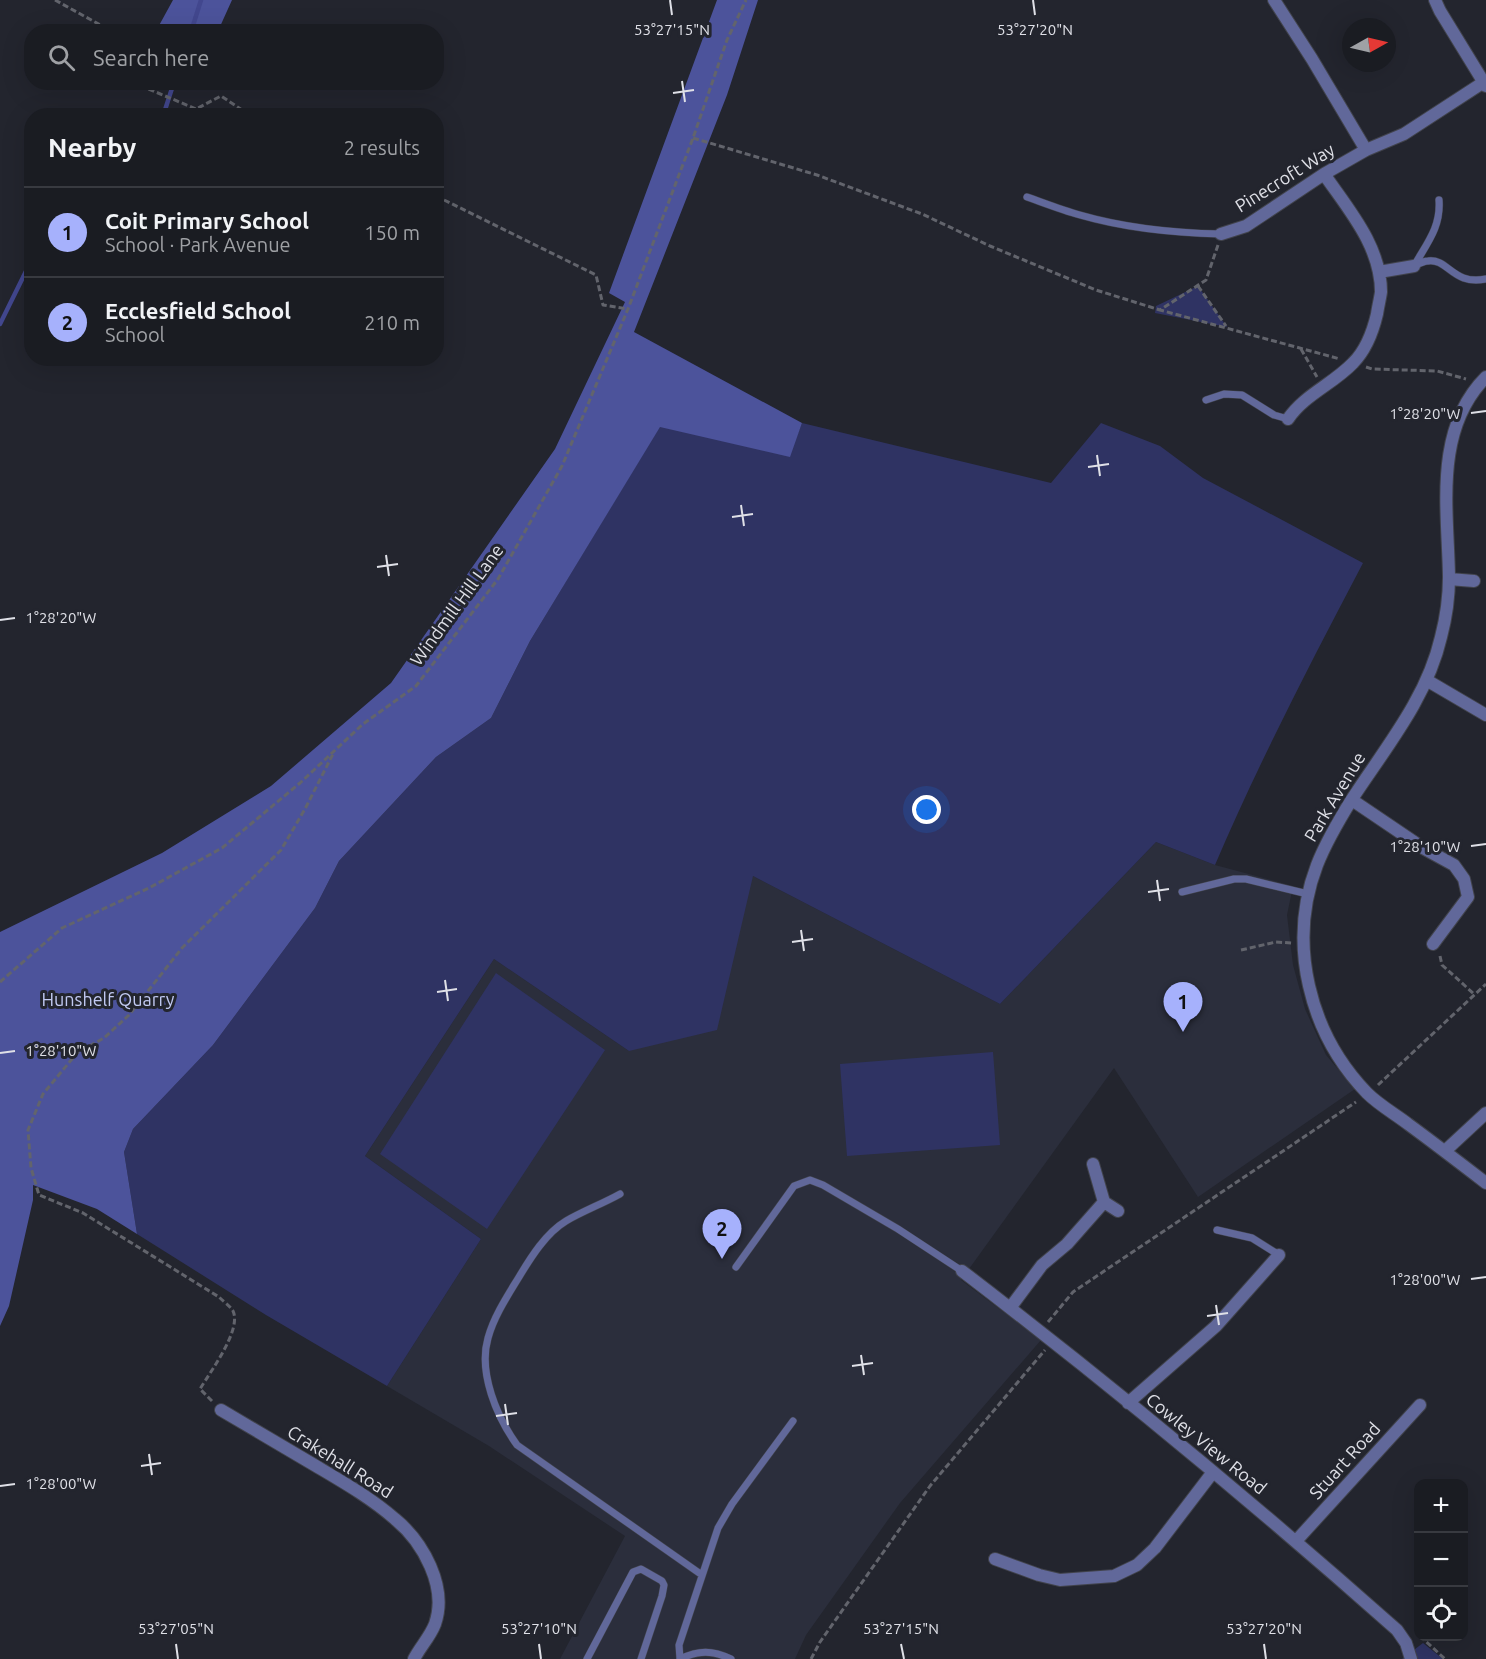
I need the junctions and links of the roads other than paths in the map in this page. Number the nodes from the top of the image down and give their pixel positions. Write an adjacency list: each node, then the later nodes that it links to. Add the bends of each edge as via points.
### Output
1 (1274, 0): 4 (street)
2 (1435, 0): 3 (street)
3 (1485, 84): 4 (street, Pinecroft Way, via 1404,134)
4 (1366, 150): 5 (street, Pinecroft Way)
5 (1324, 174): 8 (street, Pinecroft Way, via 1246,226); 10 (street, via 1361,226)
6 (1027, 197): 8 (lane, via 1121,224)
7 (1439, 200): 9 (lane, via 1438,225)
8 (1221, 234)
9 (1414, 266): 10 (street); 11 (lane, via 1439,262 1456,276 1472,281)
10 (1379, 272): 14 (street, via 1381,293 1375,322 1354,363 1296,408)
11 (1486, 279)
12 (1482, 382): 15 (street, Park Avenue, via 1460,417 1452,440 1446,506)
13 (1206, 400): 14 (lane, via 1242,394 1274,415)
14 (1288, 419)
15 (1449, 579): 16 (street); 17 (street, Park Avenue, via 1442,634)
16 (1474, 581)
17 (1428, 681): 18 (street); 19 (street, Park Avenue)
18 (1486, 715)
19 (1352, 800): 21 (street, Park Avenue, via 1326,845); 22 (street, via 1454,865 1464,879 1468,897)
20 (1182, 892): 21 (lane, via 1246,879)
21 (1308, 894): 24 (street, Park Avenue, via 1304,944 1307,978 1315,1010 1338,1054 1368,1094)
22 (1433, 944)
23 (1486, 1113): 24 (street)
24 (1445, 1151): 26 (street, Park Avenue)
25 (1093, 1164): 28 (street)
26 (1486, 1183)
27 (620, 1194): 42 (lane, via 566,1221 550,1233 529,1260 488,1338 486,1365 492,1398 503,1426 517,1445)
28 (1104, 1202): 29 (street); 34 (street, via 1066,1245 1042,1264)
29 (1118, 1212)
30 (1216, 1230): 31 (lane, via 1252,1238)
31 (1280, 1255): 35 (street, via 1216,1326)
32 (736, 1267): 33 (lane, via 794,1186 810,1180 898,1229)
33 (962, 1271): 34 (street, Cowley View Road)
34 (1010, 1308): 35 (street, Cowley View Road)
35 (1128, 1403): 39 (street, Cowley View Road)
36 (1420, 1405): 40 (street, Stuart Road)
37 (221, 1410): 44 (street, Crakehall Road, via 349,1486 396,1519 417,1541 431,1568 438,1604 435,1623)
38 (794, 1421): 42 (lane, via 732,1503 718,1528)
39 (1214, 1472): 40 (street, Cowley View Road); 41 (street, via 1155,1548 1137,1565 1114,1576 1060,1580)
40 (1296, 1541): 43 (street, Cowley View Road, via 1397,1629)
41 (995, 1559)
42 (702, 1575): 47 (lane, via 679,1645)
43 (1410, 1658)
44 (414, 1659)
45 (587, 1659): 46 (lane, via 633,1572 641,1569 664,1585)
46 (640, 1659)
47 (680, 1659): 48 (lane, via 698,1651)
48 (731, 1659)

